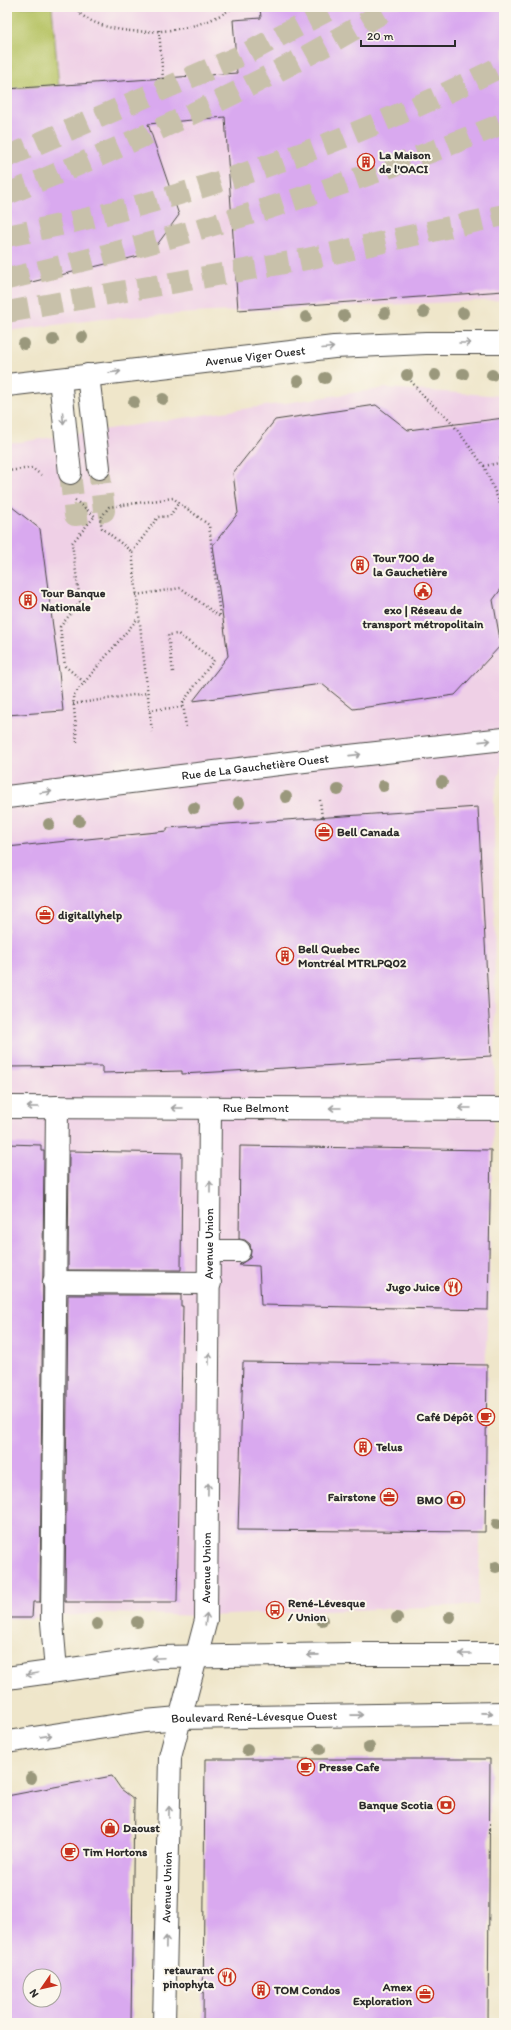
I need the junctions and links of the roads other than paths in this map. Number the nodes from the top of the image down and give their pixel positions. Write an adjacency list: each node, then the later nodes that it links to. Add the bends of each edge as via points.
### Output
1 (504, 343): 2 (street, Avenue Viger Ouest, one-way to 1, via 334,347)
2 (88, 375): 3 (street, Avenue Viger Ouest); 5 (street)
3 (60, 379): 4 (street, Avenue Viger Ouest); 6 (street, one-way to 6)
4 (7, 385)
5 (99, 468)
6 (70, 473)
7 (504, 739): 8 (street, Rue de La Gauchetière Ouest, one-way to 7)
8 (7, 797)
9 (7, 1107): 10 (street, Rue Belmont, one-way to 9)
10 (57, 1108): 11 (street, Rue Belmont, one-way to 10); 15 (street)
11 (210, 1108): 12 (street, Rue Belmont, one-way to 11); 13 (street, Avenue Union, one-way to 11)
12 (504, 1109)
13 (210, 1251): 14 (street); 16 (street, Avenue Union)
14 (239, 1251)
15 (54, 1282): 16 (street); 19 (street, via 52,1622)
16 (210, 1283): 18 (street, Avenue Union, one-way to 16, via 206,1620)
17 (504, 1654): 18 (street, one-way to 18)
18 (197, 1656): 19 (street, one-way to 19, via 146,1658); 22 (street, Avenue Union)
19 (56, 1670): 20 (street, one-way to 20)
20 (7, 1678)
21 (504, 1713): 22 (street, Boulevard René-Lévesque Ouest, one-way to 21)
22 (179, 1718): 23 (street, Boulevard René-Lévesque Ouest, one-way to 22); 24 (street, Avenue Union, one-way to 22, via 170,1757)
23 (7, 1742)
24 (164, 2023)

